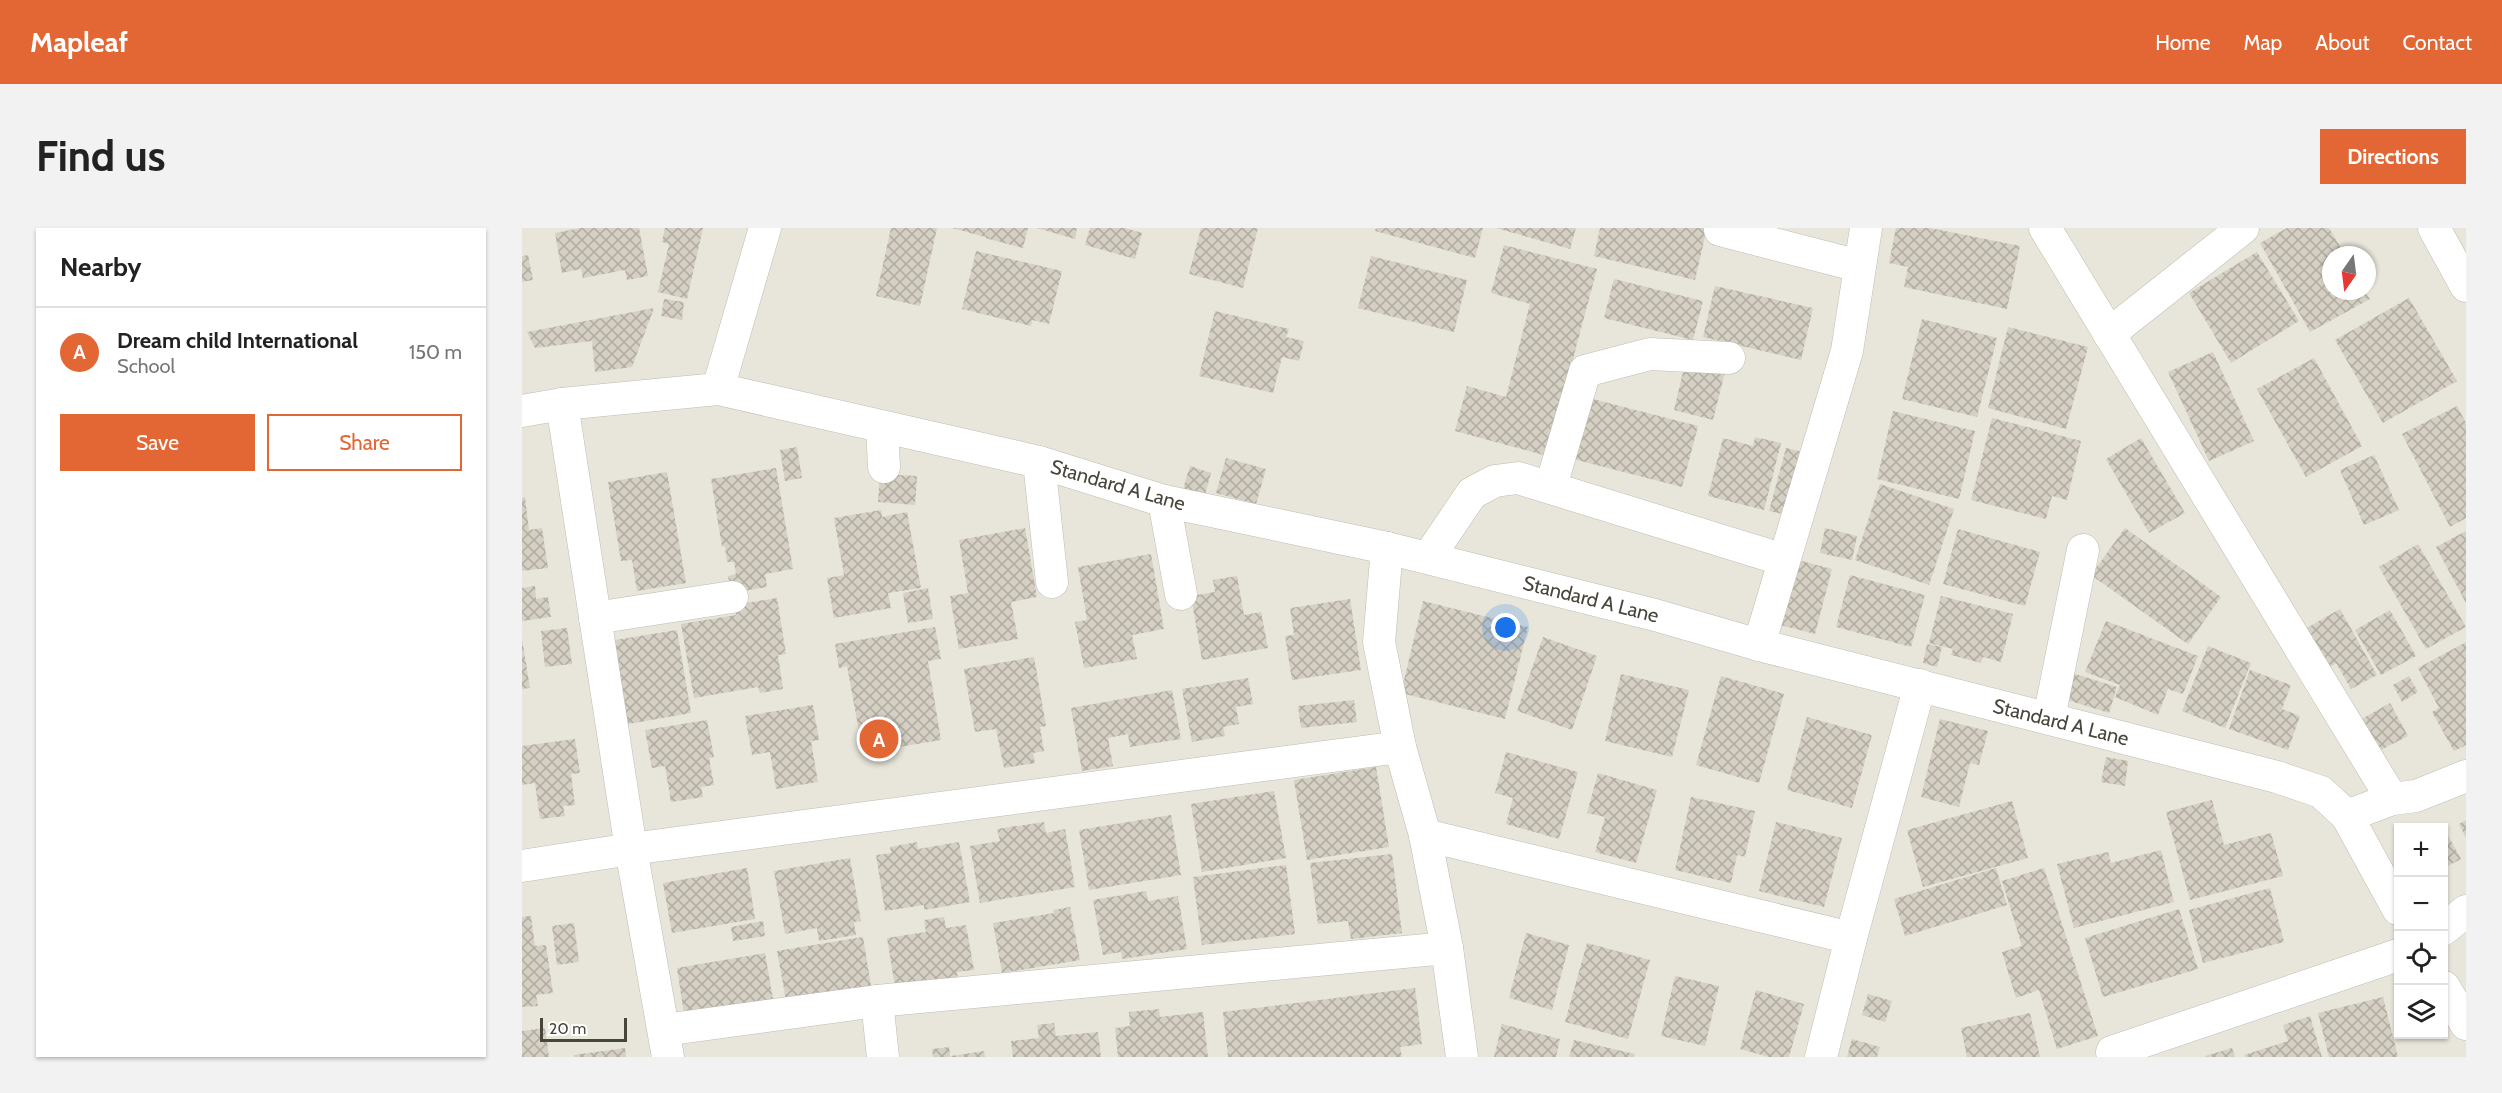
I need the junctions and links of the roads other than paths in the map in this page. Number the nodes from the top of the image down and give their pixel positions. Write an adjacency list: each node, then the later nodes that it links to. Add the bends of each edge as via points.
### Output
1 (765, 228): 11 (street)
2 (1866, 228): 7 (street)
3 (2045, 228): 9 (street)
4 (2243, 228): 9 (street)
5 (1720, 230): 7 (street)
6 (2449, 238): 8 (street)
7 (1859, 266): 22 (street, via 1847,351)
8 (2466, 286)
9 (2109, 334): 32 (street)
10 (1729, 358): 17 (street, via 1650,354 1585,371)
11 (718, 390): 12 (street, Standard A Lane); 14 (street, Standard A Lane)
12 (562, 404): 13 (street, Standard A Lane); 26 (street)
13 (522, 411)
14 (882, 428): 15 (street, Standard A Lane); 16 (street)
15 (1038, 462): 18 (street, Standard A Lane); 23 (street)
16 (884, 467)
17 (1551, 486): 21 (street, via 1518,478 1495,481 1472,493); 22 (street)
18 (1164, 501): 19 (street, Standard A Lane); 24 (street)
19 (1387, 548): 21 (street, Standard A Lane); 30 (street, via 1379,642)
20 (2083, 550): 29 (street)
21 (1428, 558): 27 (street, Standard A Lane)
22 (1784, 560): 27 (street)
23 (1052, 582)
24 (1181, 594)
25 (732, 597): 26 (street)
26 (595, 618): 35 (street)
27 (1759, 645): 28 (street, Standard A Lane)
28 (1920, 685): 29 (street, Standard A Lane); 40 (street)
29 (2049, 718): 33 (street, Standard A Lane, via 2277,777 2322,792)
30 (1400, 747): 34 (street); 35 (street)
31 (2466, 776): 32 (street, via 2416,796)
32 (2392, 799): 33 (street)
33 (2347, 816): 37 (street, Standard A Lane)
34 (1425, 835): 40 (street); 41 (street)
35 (632, 849): 36 (street); 46 (street)
36 (522, 866)
37 (2394, 902)
38 (2466, 911): 39 (street)
39 (2448, 926)
40 (1851, 938): 50 (street)
41 (1447, 948): 44 (street); 49 (street)
42 (2394, 956): 47 (street)
43 (2448, 994): 45 (street)
44 (877, 1001): 46 (street); 48 (street)
45 (2466, 1024)
46 (666, 1043)
47 (2112, 1052)
48 (883, 1057)
49 (1462, 1057)
50 (1821, 1057)

